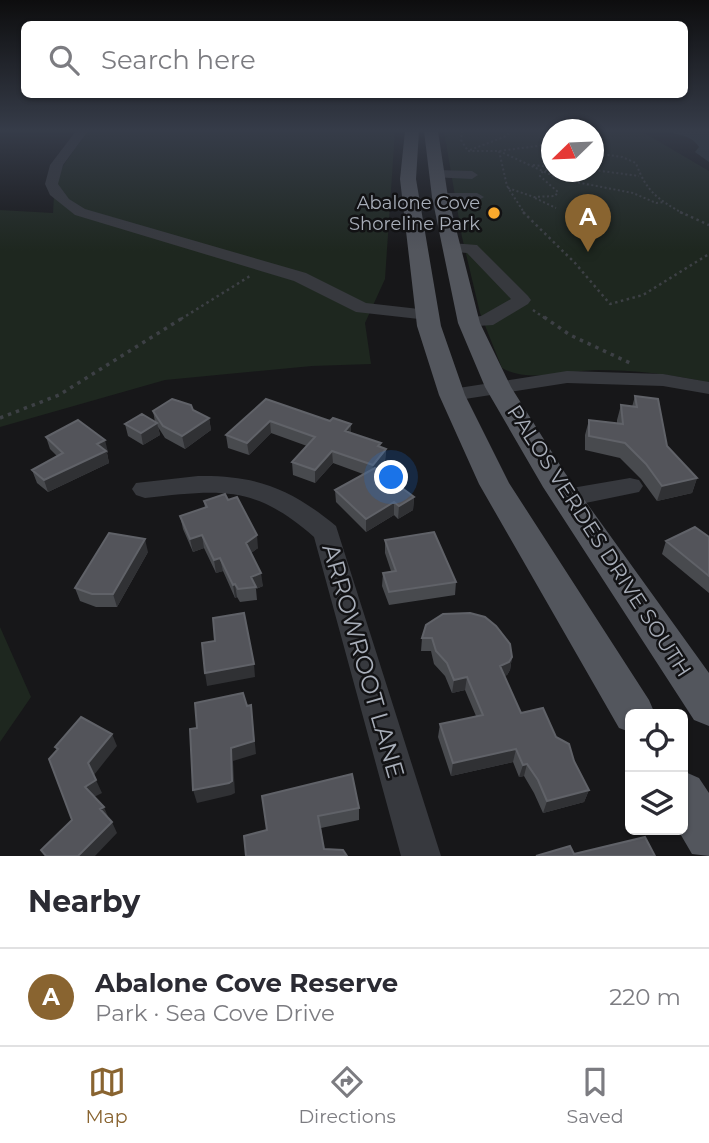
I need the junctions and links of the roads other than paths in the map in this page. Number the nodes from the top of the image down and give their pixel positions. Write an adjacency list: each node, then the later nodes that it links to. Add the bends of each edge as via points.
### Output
1 (54, 171): 9 (street, via 50,187 60,201 79,212 300,277 362,308)
2 (409, 171): 9 (main road)
3 (436, 171): 4 (main road, PALOS VERDES DRIVE SOUTH)
4 (436, 174): 5 (street); 6 (main road, PALOS VERDES DRIVE SOUTH)
5 (472, 174)
6 (440, 197): 7 (street); 8 (main road, PALOS VERDES DRIVE SOUTH)
7 (477, 197)
8 (450, 248): 10 (main road, PALOS VERDES DRIVE SOUTH); 10 (street, via 471,248 522,300 486,321)
9 (428, 315): 13 (main road)
10 (469, 323): 11 (main road, PALOS VERDES DRIVE SOUTH)
11 (498, 387): 12 (street, via 567,377 663,380); 13 (street); 16 (main road, PALOS VERDES DRIVE SOUTH)
12 (709, 388)
13 (452, 396): 18 (main road, via 494,484)
14 (630, 486): 16 (street)
15 (145, 489): 21 (street, ARROWROOT LANE, via 222,482 260,489 302,510 326,533)
16 (566, 498): 17 (main road, PALOS VERDES DRIVE SOUTH)
17 (709, 707)
18 (631, 709)
19 (688, 802): 20 (main road)
20 (709, 837)
21 (421, 856)

